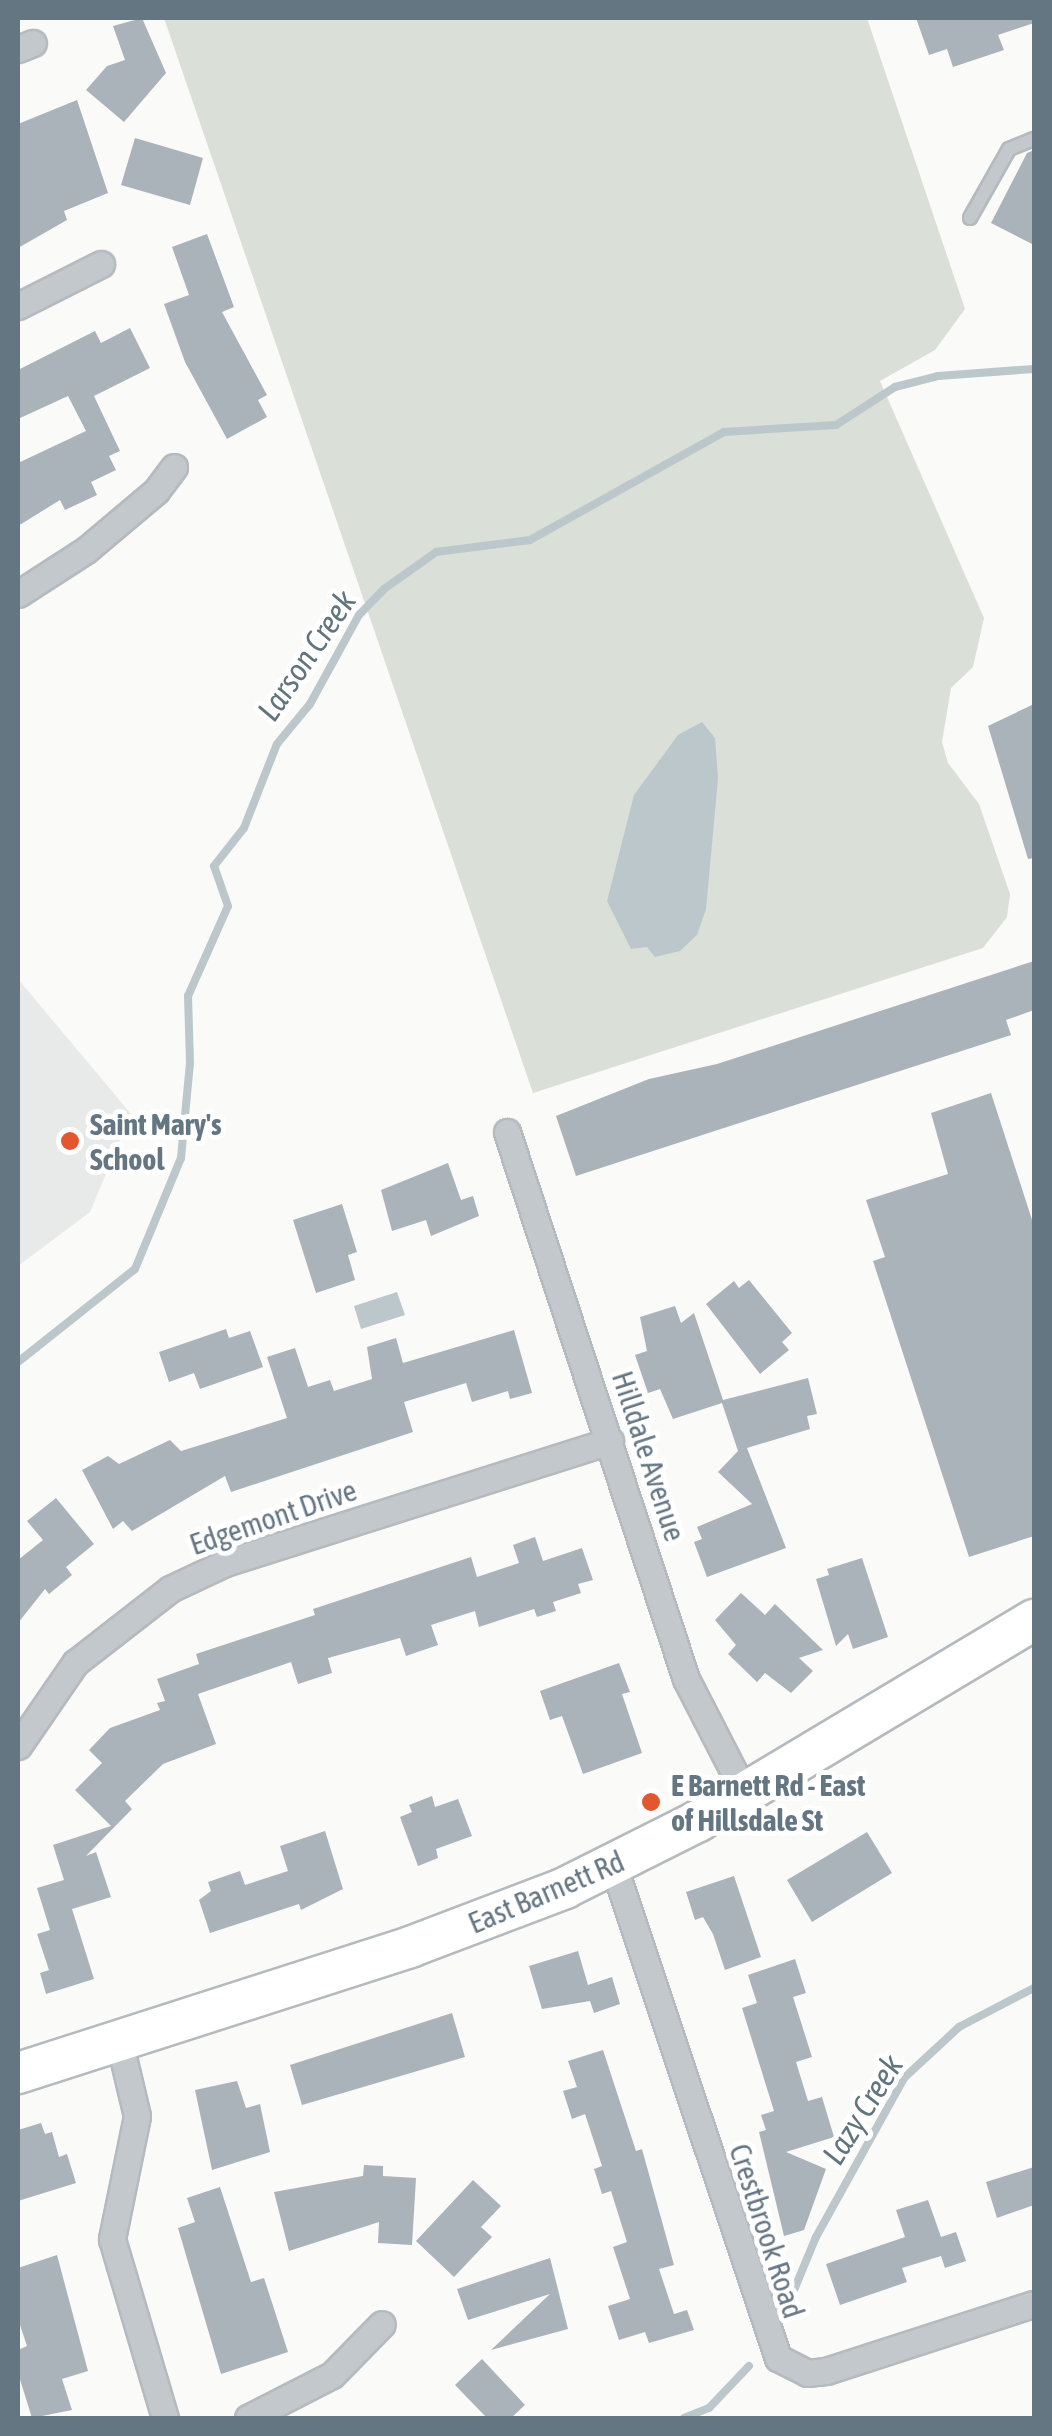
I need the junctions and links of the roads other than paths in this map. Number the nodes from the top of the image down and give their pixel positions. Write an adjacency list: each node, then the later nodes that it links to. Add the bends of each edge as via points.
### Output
1 (1034, 139): 2 (lane, via 1009,149)
2 (970, 218)
3 (101, 264): 4 (street)
4 (18, 306)
5 (174, 467): 6 (street, via 156,491 86,550)
6 (18, 594)
7 (507, 1132): 8 (street, Hilldale Avenue)
8 (610, 1441): 10 (street, Edgemont Drive, via 226,1564 170,1589 76,1663); 11 (street, Hilldale Avenue, via 686,1678)
9 (1034, 1620): 11 (main road, East Barnett Rd)
10 (18, 1746)
11 (744, 1794): 12 (main road, East Barnett Rd)
12 (613, 1864): 13 (main road, East Barnett Rd, via 410,1947); 15 (street, Crestbrook Road, via 778,2358 806,2373 826,2371)
13 (118, 2040): 14 (main road, East Barnett Rd); 17 (street, via 137,2116 114,2252)
14 (18, 2072)
15 (1034, 2304)
16 (382, 2324): 18 (street, via 332,2375)
17 (166, 2418)
18 (248, 2418)

